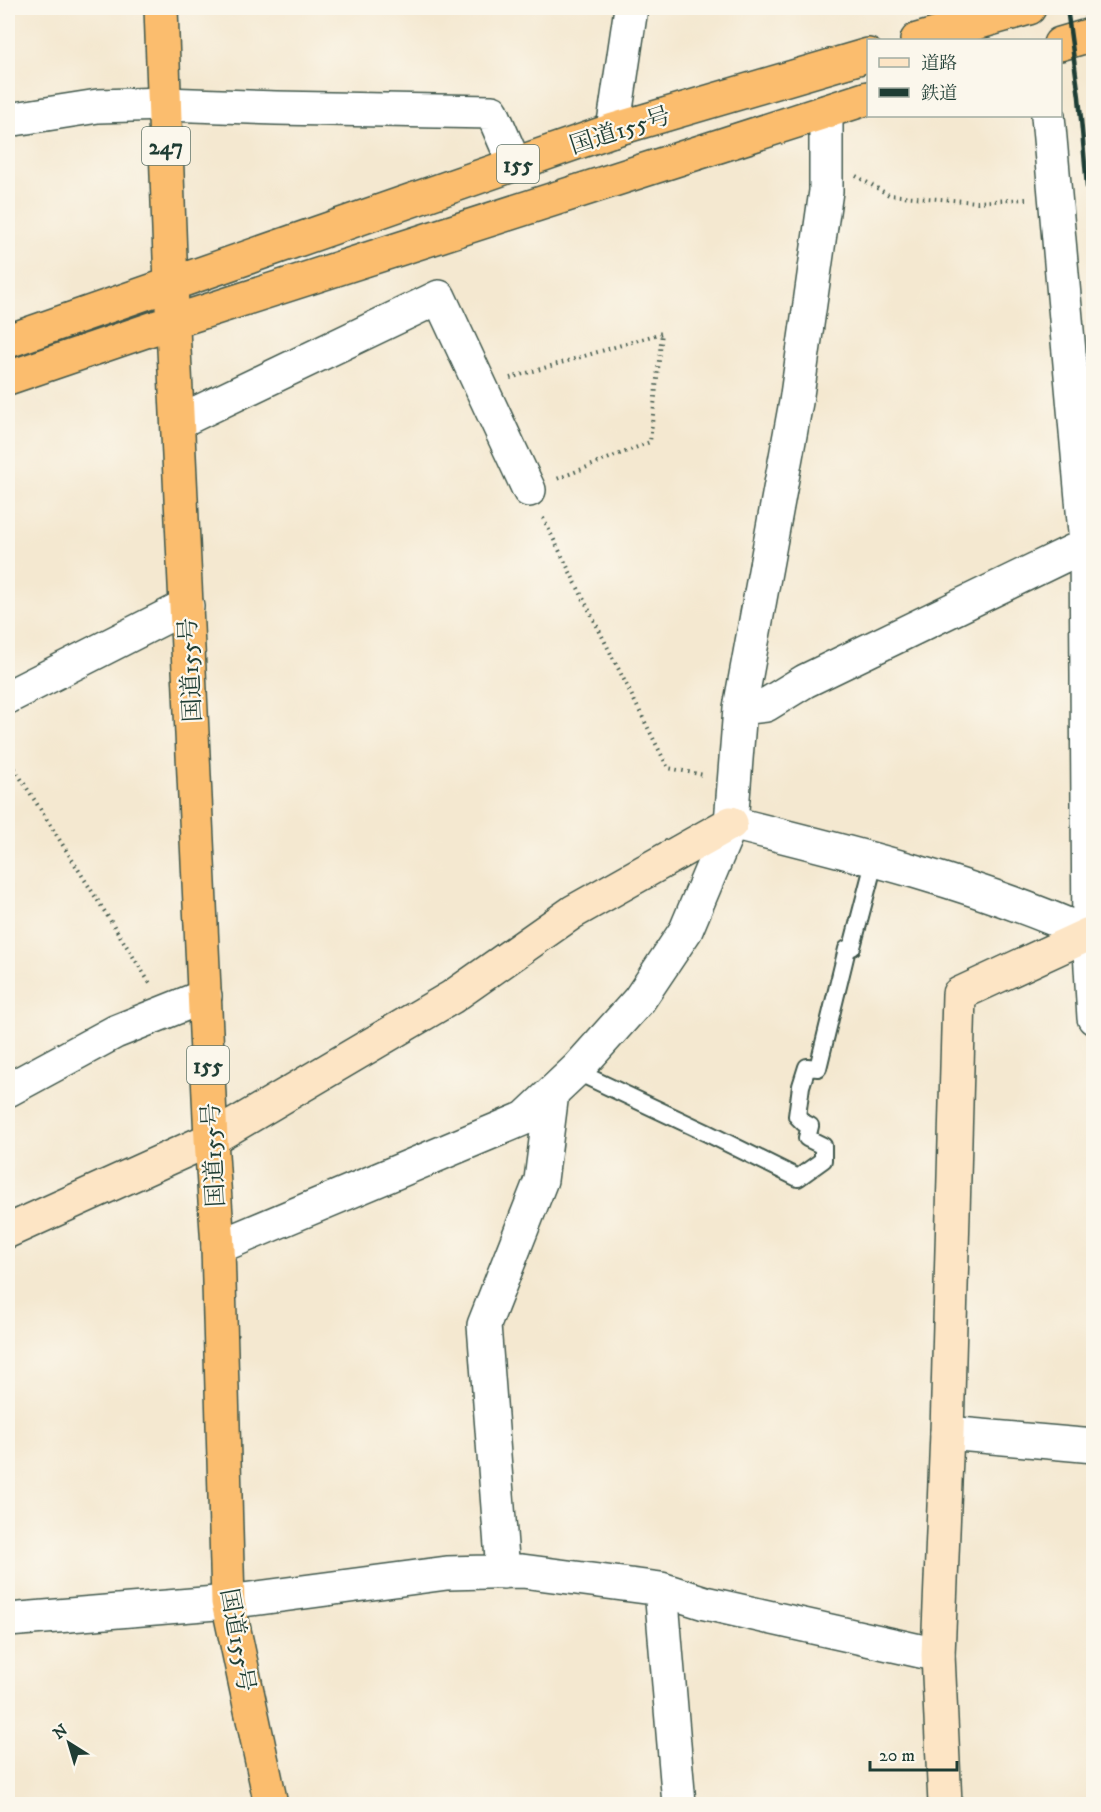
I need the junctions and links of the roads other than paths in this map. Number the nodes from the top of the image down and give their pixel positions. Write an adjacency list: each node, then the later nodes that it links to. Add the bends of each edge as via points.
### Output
1 (161, 8): 9 (highway, 247)
2 (632, 8): 13 (street)
3 (1029, 8): 5 (highway)
4 (1094, 34): 6 (highway)
5 (920, 39)
6 (1062, 43)
7 (867, 55): 13 (highway, 国道155号 / 155)
8 (867, 98): 10 (highway, 国道155号 / 155)
9 (165, 104): 12 (street, via 98,106); 14 (street, via 492,112); 15 (highway, 247)
10 (826, 112): 16 (highway, 国道155号 / 155); 24 (street, via 826,191 796,402)
11 (1048, 117): 21 (street)
12 (8, 120)
13 (613, 130): 14 (highway, 国道155号 / 155)
14 (515, 165): 15 (highway, 国道155号 / 155)
15 (171, 285): 16 (highway, 国道155号 / 155); 17 (highway, 国道155号 / 155)
16 (172, 322): 18 (highway, 国道155号 / 155); 19 (highway, 国道155号 / 155)
17 (8, 341)
18 (8, 378)
19 (178, 422): 20 (street, via 439,297); 22 (highway, 国道155号 / 155)
20 (529, 490)
21 (1090, 542): 24 (street, via 805,681 766,705); 27 (street)
22 (187, 606): 23 (street); 28 (highway, 国道155号 / 155)
23 (8, 698)
24 (740, 708): 25 (street)
25 (731, 823): 26 (street); 30 (street, via 686,930 639,1000); 33 (street, via 573,912 452,997)
26 (874, 859): 27 (street, via 1036,910); 30 (lane, via 818,1068 807,1067 801,1086 797,1116 810,1126 807,1138 824,1146 823,1160 798,1178 586,1076)
27 (1091, 936): 29 (street); 36 (street, via 959,994)
28 (205, 996): 31 (street, via 115,1032); 33 (highway, 国道155号 / 155)
29 (1094, 1018)
30 (578, 1068): 32 (street)
31 (8, 1090)
32 (552, 1093): 35 (street, via 525,1118); 38 (street, via 541,1180 484,1325)
33 (211, 1139): 34 (street); 35 (highway, 国道155号 / 155)
34 (8, 1231)
35 (218, 1247): 40 (highway, 国道155号 / 155)
36 (947, 1433): 37 (street); 42 (street)
37 (1094, 1446)
38 (503, 1572): 39 (street); 40 (street, via 447,1573)
39 (661, 1589): 42 (street, via 705,1603); 44 (street)
40 (228, 1602): 41 (street); 43 (highway, 国道155号 / 155)
41 (8, 1620)
42 (938, 1655): 45 (street)
43 (271, 1804)
44 (679, 1804)
45 (945, 1804)

